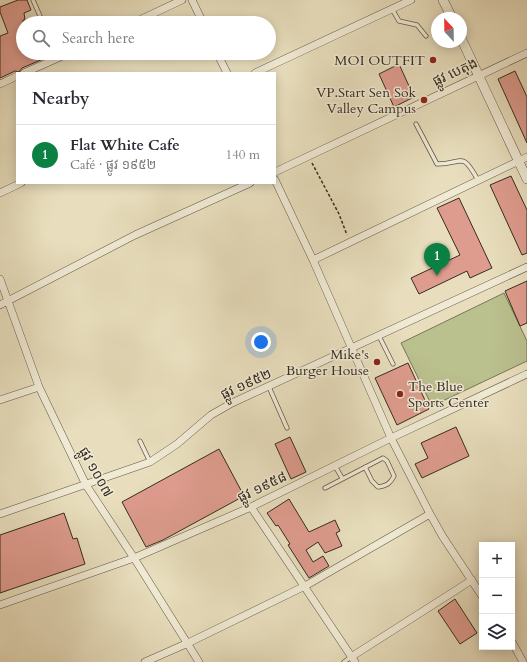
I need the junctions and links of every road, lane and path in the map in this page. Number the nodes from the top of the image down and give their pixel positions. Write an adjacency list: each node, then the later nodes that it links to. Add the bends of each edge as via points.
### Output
1 (33, 0): 8 (lane)
2 (182, 0): 9 (street)
3 (192, 0): 10 (street)
4 (411, 0): 6 (street)
5 (443, 0): 7 (street)
6 (392, 9): 11 (lane, via 399,20 417,25); 18 (street)
7 (449, 12)
8 (40, 16)
9 (148, 16)
10 (200, 16)
11 (426, 36)
12 (466, 48): 19 (street)
13 (527, 53): 19 (street, ផ្លូវ បេតុង)
14 (49, 60): 16 (street)
15 (220, 60): 17 (street)
16 (26, 72)
17 (226, 72)
18 (257, 72)
19 (478, 75): 23 (street, ផ្លូវ បេតុង); 24 (street)
20 (16, 76): 21 (street)
21 (0, 84)
22 (416, 124): 27 (lane, via 437,164 464,161)
23 (308, 156): 25 (street, ផ្លូវ បេតុង); 32 (path, via 339,214)
24 (523, 159): 26 (street); 27 (street)
25 (276, 172)
26 (527, 179)
27 (478, 180): 32 (street)
28 (276, 182): 33 (street)
29 (19, 184): 31 (street)
30 (248, 184): 36 (street, via 135,235)
31 (0, 193)
32 (350, 243): 33 (street)
33 (313, 260): 39 (street)
34 (527, 267): 38 (street, ផ្លូវ ១៩៥២)
35 (0, 279): 36 (street, ផ្លូវ ១០០៧)
36 (7, 301): 37 (street); 42 (street, ផ្លូវ ១០០៧)
37 (0, 305)
38 (379, 336): 39 (street, ផ្លូវ ១៩៥២); 40 (lane)
39 (352, 348): 43 (street, ផ្លូវ ១៩៥២); 46 (street)
40 (394, 364)
41 (527, 374): 46 (street, ផ្លូវ ១៩៥៨)
42 (39, 387): 44 (street); 52 (street, ផ្លូវ ១០០៧)
43 (269, 387): 45 (lane); 48 (street, ផ្លូវ ១៩៥២, via 232,403 211,416)
44 (0, 400)
45 (287, 428)
46 (391, 438): 49 (street, ផ្លូវ ១៩៥៨); 56 (street)
47 (140, 441): 48 (lane)
48 (150, 462): 52 (street, ផ្លូវ ១៩៥២)
49 (335, 466): 51 (lane); 54 (street, ផ្លូវ ១៩៥៨)
50 (365, 467): 50 (lane, via 378,487 391,482 394,476 385,458); 51 (lane)
51 (342, 478): 53 (lane)
52 (86, 485): 55 (street, ផ្លូវ ១៩៥២); 57 (street, ផ្លូវ ១០០៧)
53 (325, 488)
54 (251, 507): 57 (street, ផ្លូវ ១៩៥៨); 59 (street)
55 (0, 514)
56 (430, 514): 58 (street); 59 (street)
57 (134, 558): 61 (street, ផ្លូវ ១៩៥៨); 62 (street, ផ្លូវ ១០០៧)
58 (472, 580): 60 (street); 64 (street)
59 (305, 586): 62 (street); 64 (street)
60 (479, 591)
61 (0, 605)
62 (188, 643): 65 (street); 66 (street, ផ្លូវ ១០០៧)
63 (515, 647): 68 (street)
64 (353, 660): 67 (lane)
65 (145, 662)
66 (199, 662)
67 (344, 662)
68 (523, 662)

